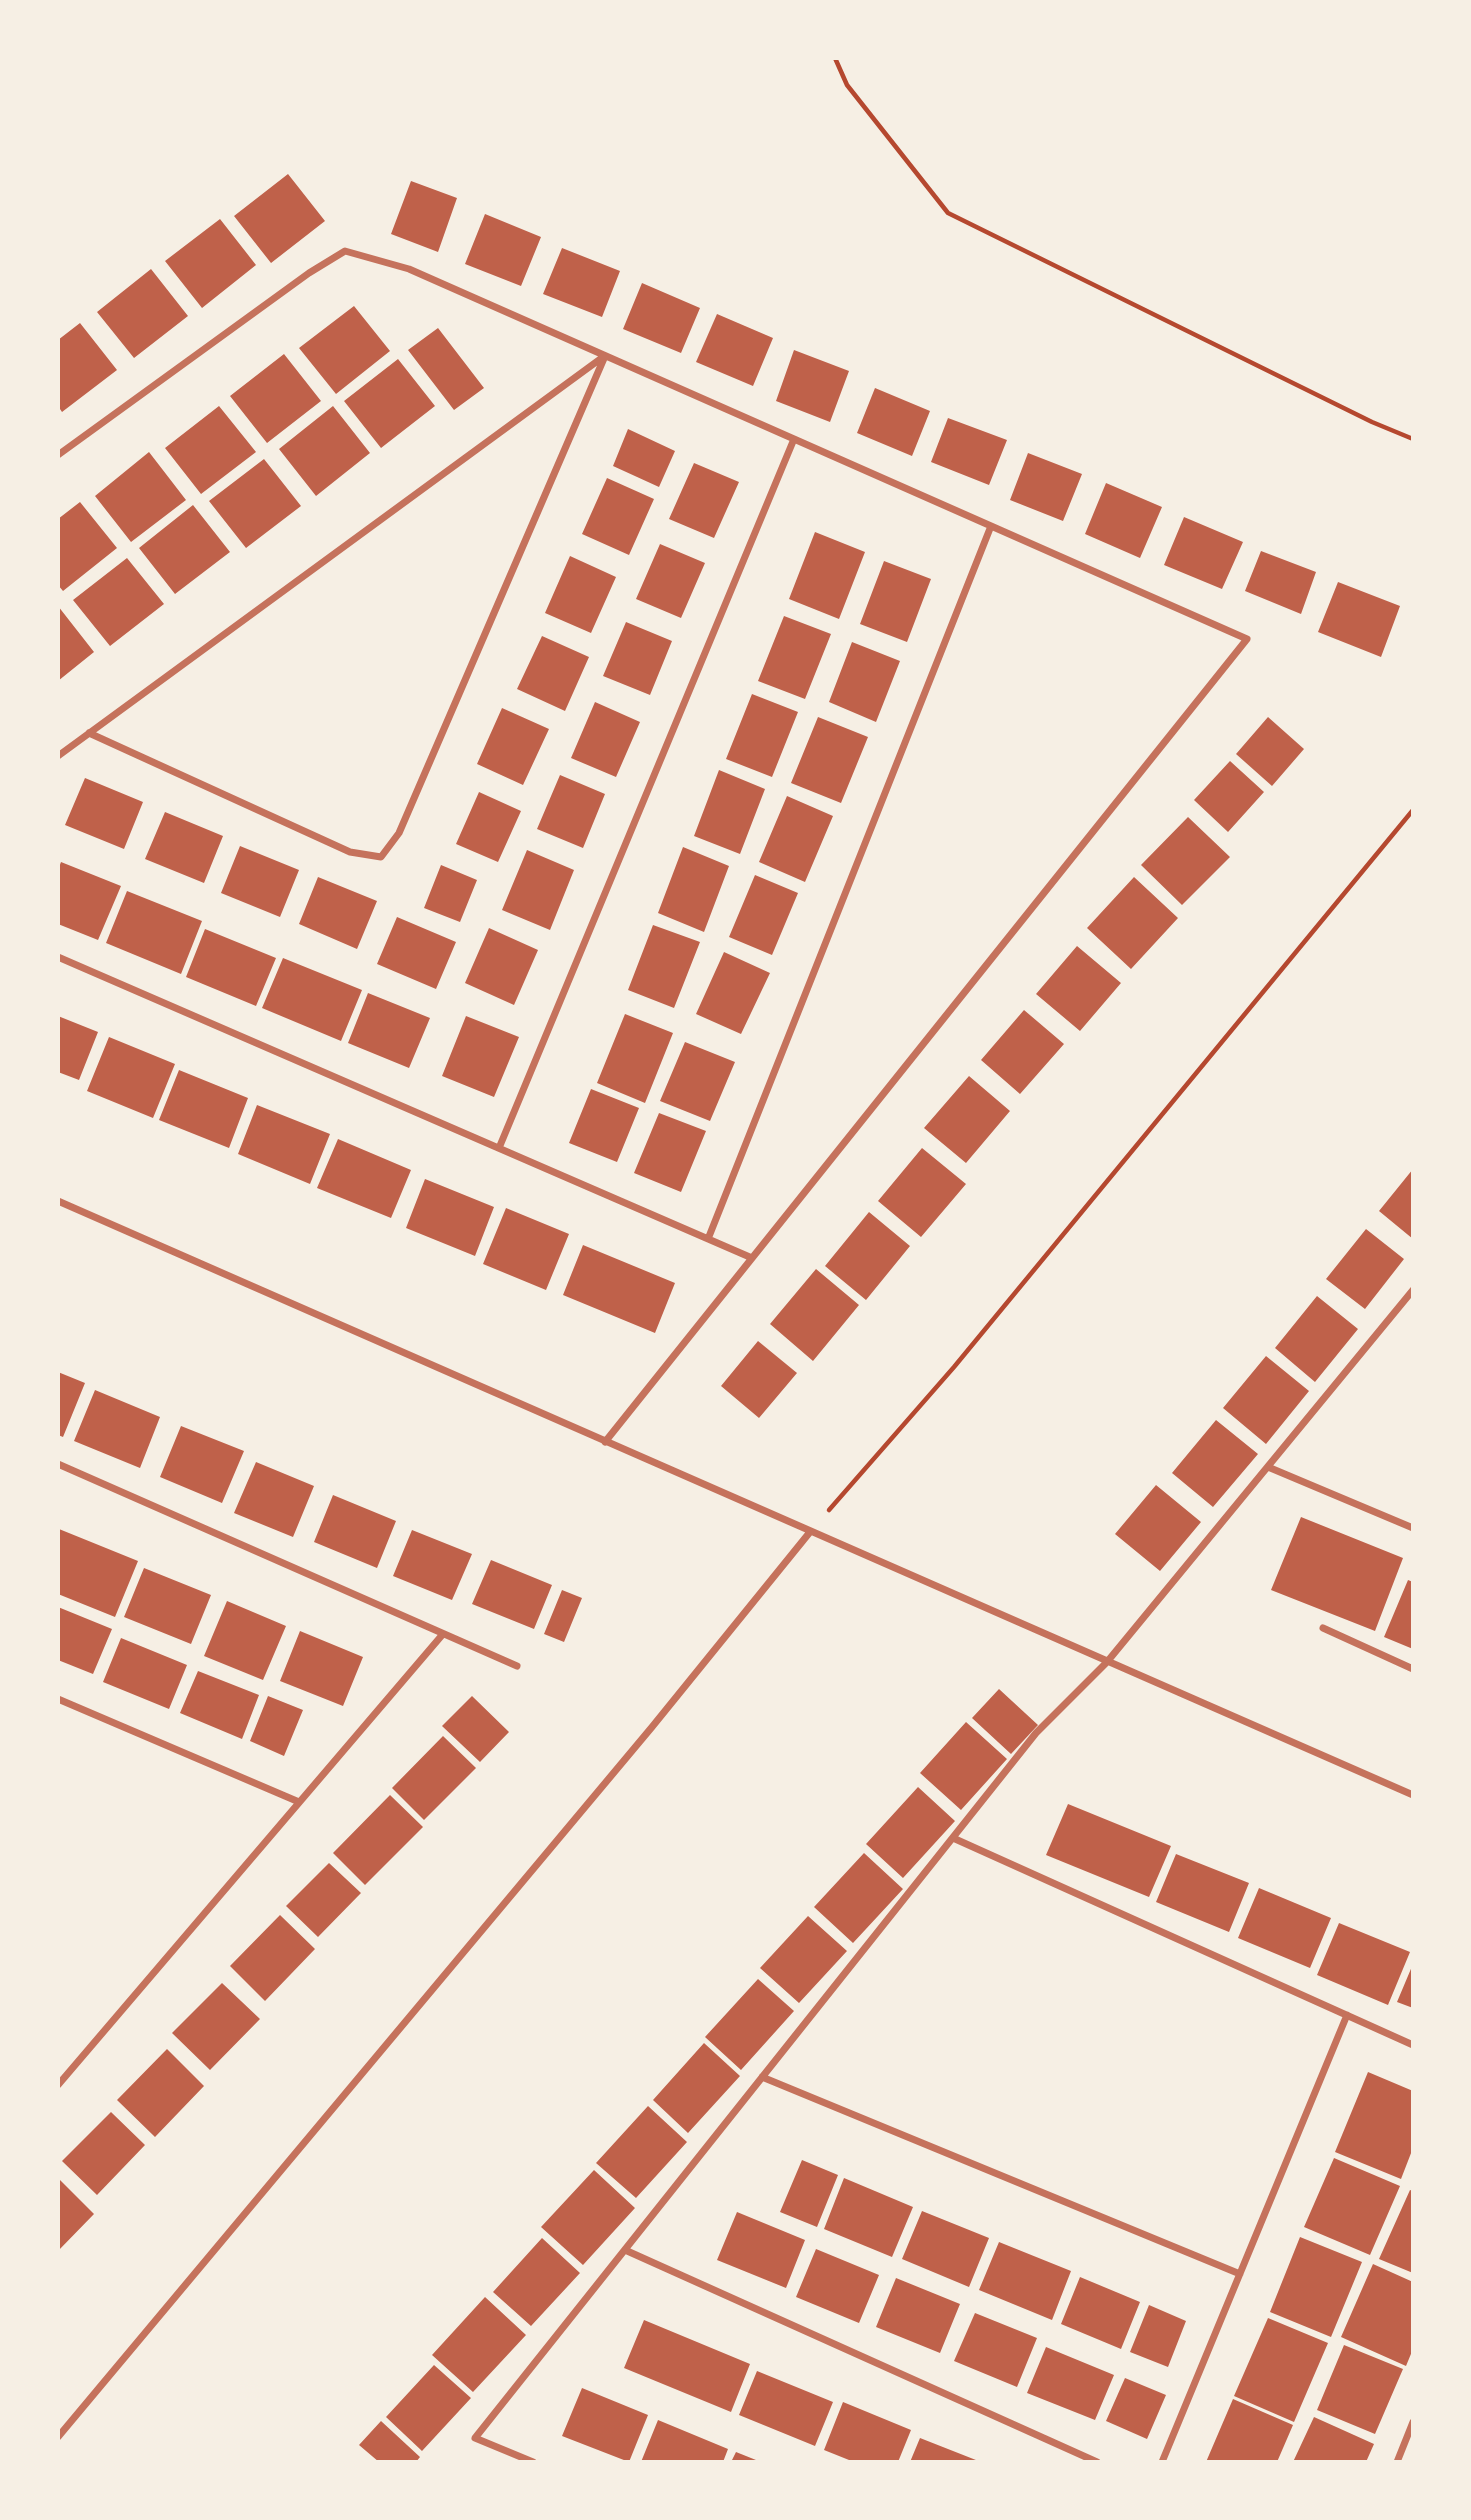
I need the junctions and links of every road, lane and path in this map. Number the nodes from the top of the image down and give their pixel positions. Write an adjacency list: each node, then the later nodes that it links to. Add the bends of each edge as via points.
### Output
1 (835, 58): 4 (path, via 847,85 948,213)
2 (605, 356): 3 (street); 5 (street, via 409,269 345,251); 7 (street); 7 (street, via 399,833 381,857 350,852)
3 (794, 439): 6 (street); 11 (street)
4 (1413, 439)
5 (58, 455)
6 (991, 526): 13 (street); 14 (street, via 1247,639)
7 (89, 733): 8 (street)
8 (58, 756)
9 (1413, 810): 20 (path, via 954,1367)
10 (58, 957): 11 (street)
11 (499, 1148): 13 (street)
12 (58, 1201): 16 (street)
13 (708, 1239): 14 (street)
14 (752, 1258): 16 (street)
15 (1413, 1290): 18 (street)
16 (606, 1442): 20 (street)
17 (58, 1464): 22 (street)
18 (1268, 1467): 19 (street); 23 (street)
19 (1413, 1528)
20 (810, 1532): 23 (street); 37 (street)
21 (1323, 1628): 25 (street)
22 (443, 1634): 24 (street); 28 (street)
23 (1107, 1662): 27 (street); 29 (street, via 1037,1733)
24 (517, 1666)
25 (1413, 1669)
26 (58, 1699): 28 (street)
27 (1413, 1795)
28 (299, 1802): 33 (street)
29 (953, 1838): 30 (street); 32 (street)
30 (1347, 2015): 31 (street); 35 (street)
31 (1413, 2045)
32 (762, 2077): 34 (street); 35 (street)
33 (58, 2085)
34 (625, 2250): 38 (street, via 475,2438); 39 (street)
35 (1240, 2274): 40 (street)
36 (1413, 2422): 41 (street)
37 (58, 2438)
38 (533, 2462)
39 (1097, 2462)
40 (1162, 2462)
41 (1397, 2462)

